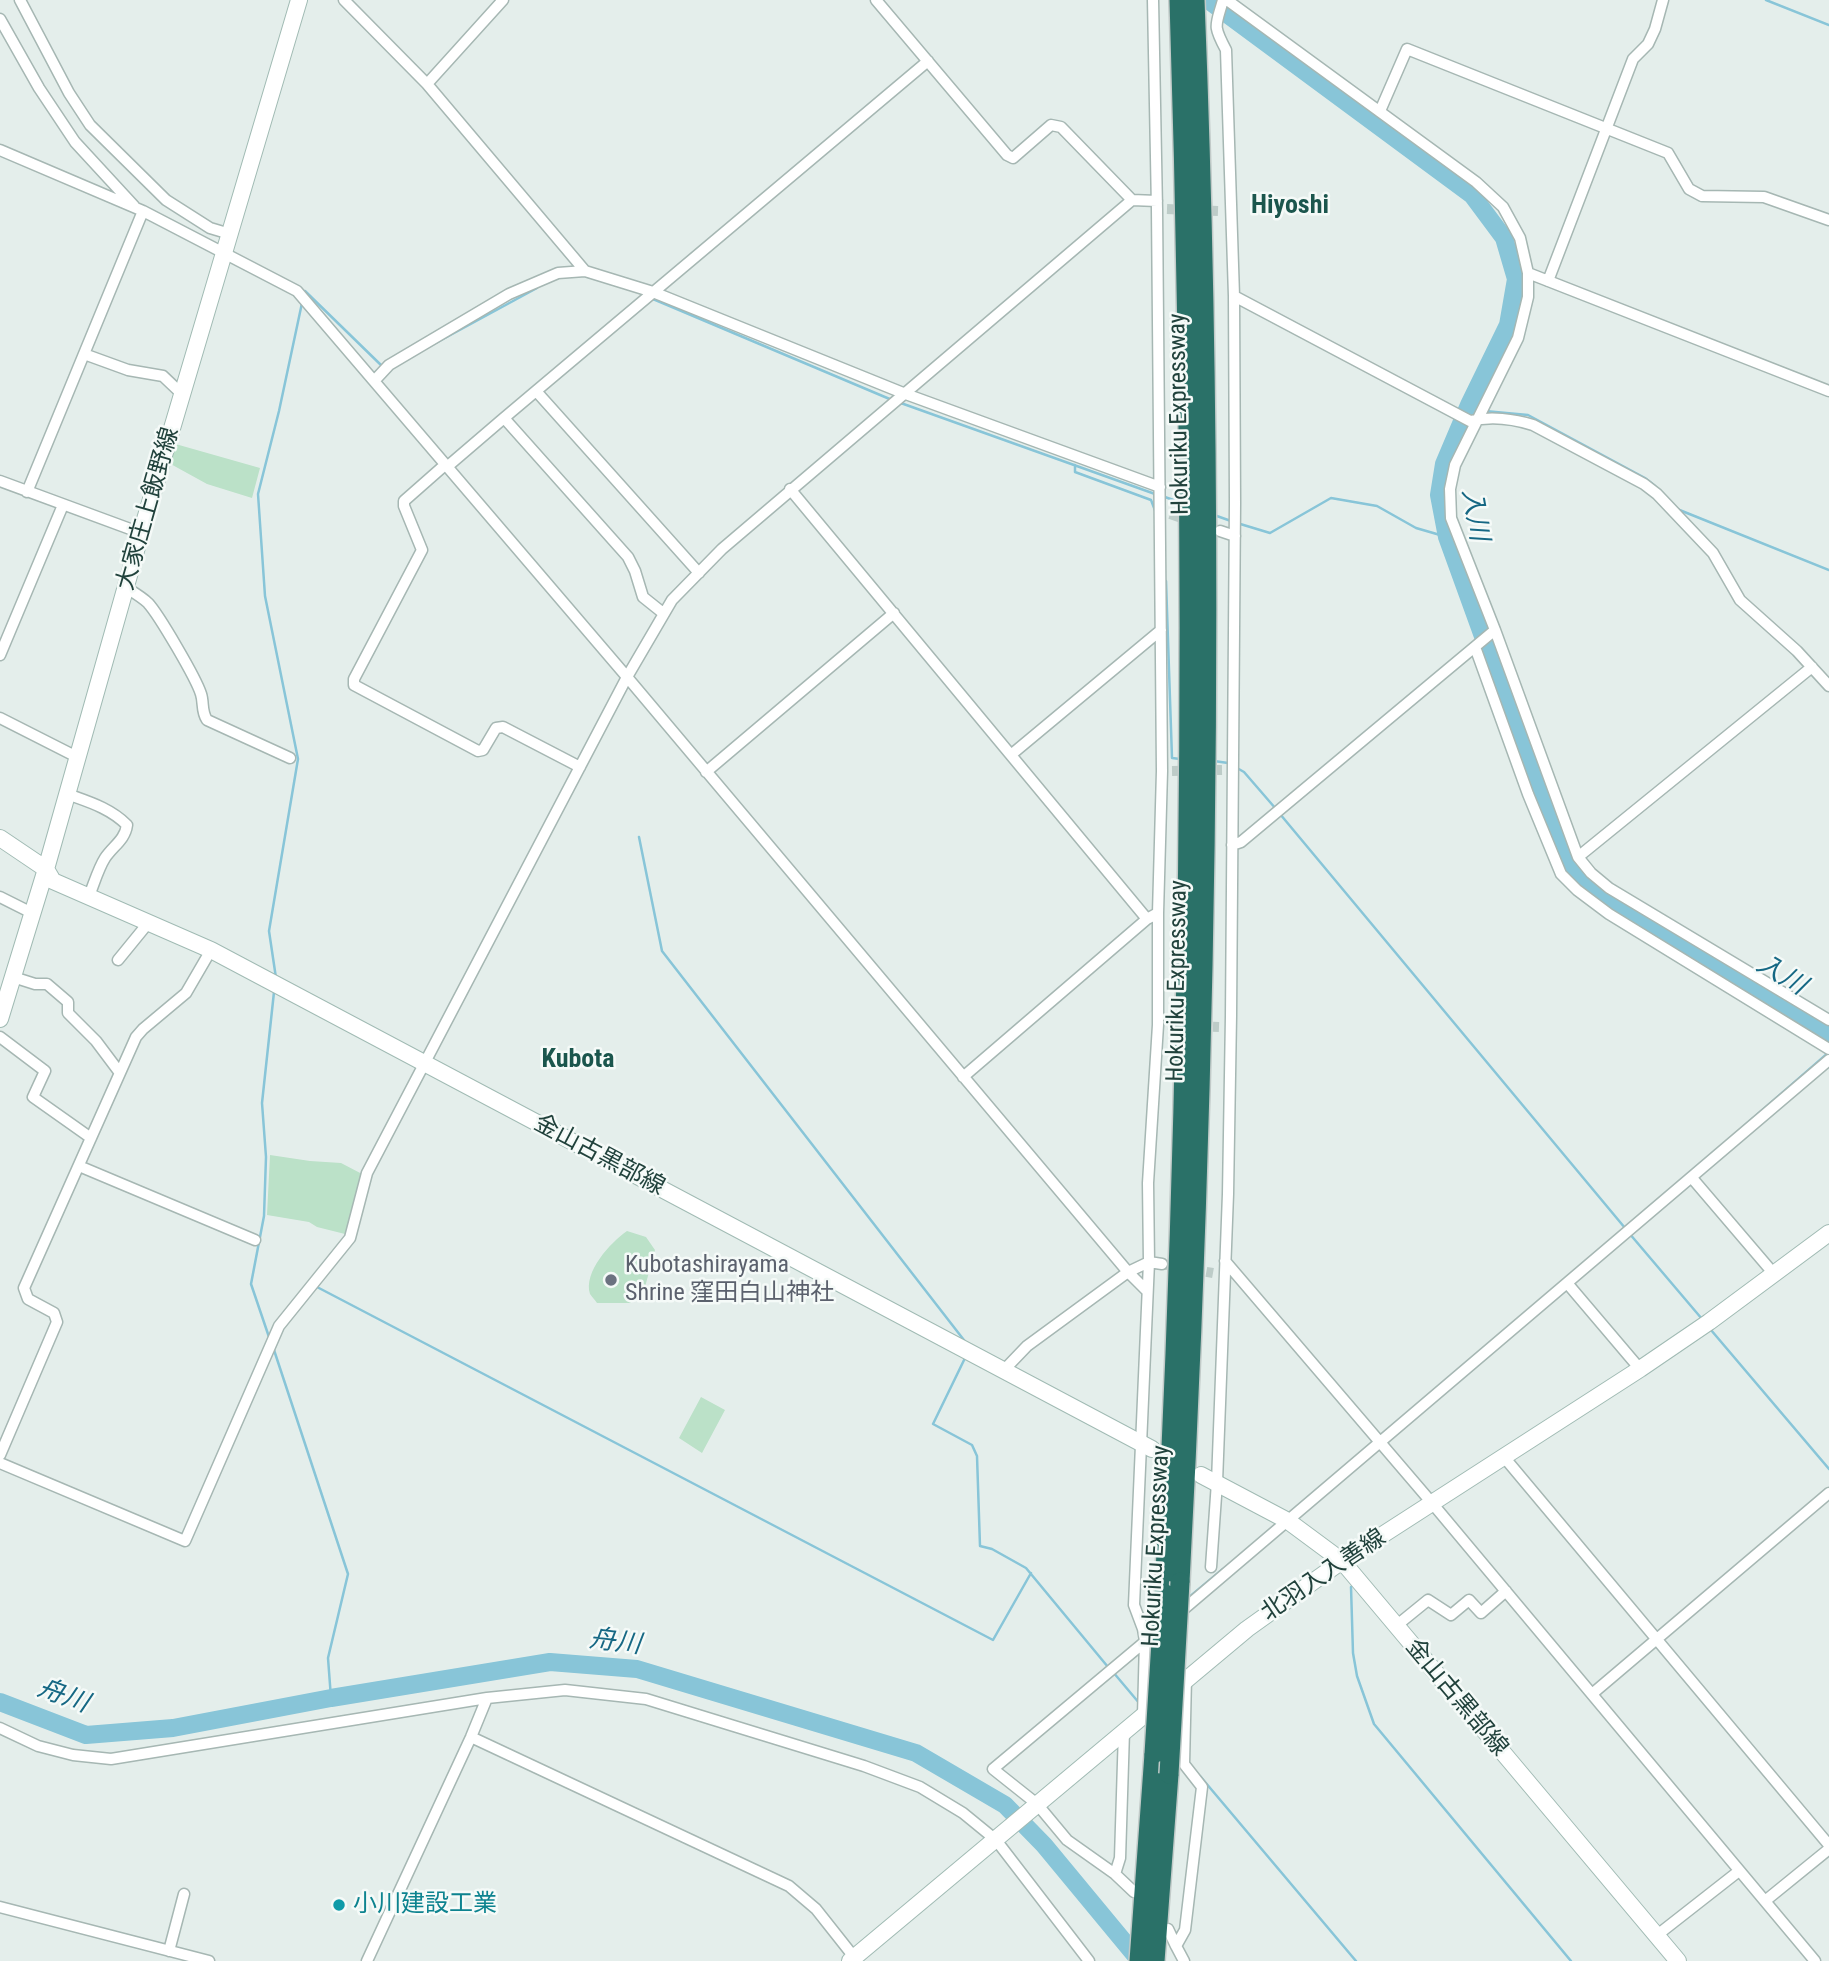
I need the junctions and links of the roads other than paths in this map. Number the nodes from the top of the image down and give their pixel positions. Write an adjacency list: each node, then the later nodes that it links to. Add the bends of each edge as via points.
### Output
1 (20, 0): 22 (street, via 90,125 166,201)
2 (299, 0): 22 (main road, 大家庄上飯野線)
3 (344, 0): 12 (street)
4 (503, 0): 12 (street)
5 (876, 0): 11 (street)
6 (1153, 0): 17 (street)
7 (1225, 0): 9 (street, via 1215,22); 13 (street)
8 (1663, 0): 14 (street, via 1655,29 1633,59)
9 (1198, 12): 20 (street, via 1226,50); 42 (highway, Hokuriku Expressway, via 1198,494)
10 (0, 19): 18 (street, via 75,142)
11 (928, 61): 16 (street, via 1007,155 1013,158 1051,125 1061,127); 26 (street)
12 (427, 84): 23 (street)
13 (1380, 111): 14 (street, via 1406,49); 24 (street, via 1476,181 1503,207 1520,237)
14 (1605, 127): 21 (street, via 1668,153 1689,189 1702,196 1764,197); 25 (street)
15 (0, 150): 18 (street)
16 (1132, 200): 17 (street); 32 (street)
17 (1160, 206): 38 (street)
18 (140, 209): 22 (street); 28 (street)
19 (1218, 211): 20 (street)
20 (1231, 211): 27 (street)
21 (1829, 220)
22 (228, 242): 29 (street, via 297,290); 33 (main road, 大家庄上飯野線)
23 (585, 271): 26 (street); 29 (street, via 558,273 509,294 388,365)
24 (1528, 274): 25 (street); 35 (street, via 1528,297 1518,338)
25 (1548, 281): 31 (street)
26 (653, 292): 30 (street); 32 (street)
27 (1234, 296): 35 (street, via 1450,412); 44 (street)
28 (84, 354): 33 (street, via 128,370 163,376); 40 (street)
29 (375, 380): 36 (street)
30 (536, 391): 34 (street); 45 (street)
31 (1829, 391)
32 (903, 393): 38 (street); 39 (street)
33 (183, 395): 43 (main road, 大家庄上飯野線)
34 (504, 418): 36 (street); 47 (street, via 628,557 643,597)
35 (1475, 420): 50 (street, via 1455,465 1451,518); 53 (street, via 1534,425 1644,484 1713,553 1740,600)
36 (447, 465): 54 (street); 60 (street, via 404,501 422,550 354,685 478,751 503,727)
37 (0, 481): 40 (street)
38 (1160, 487): 49 (street, via 1165,512)
39 (790, 489): 45 (street); 48 (street)
40 (27, 492): 41 (street)
41 (63, 505): 43 (street); 52 (street)
42 (1205, 523): 44 (street); 110 (highway, Hokuriku Expressway, via 1190,751)
43 (141, 533): 46 (main road, 大家庄上飯野線)
44 (1235, 536): 64 (street, via 1227,770)
45 (699, 573): 47 (street)
46 (125, 587): 58 (main road, 大家庄上飯野線); 59 (street, via 150,605 160,621 198,685 206,720)
47 (663, 613): 54 (street)
48 (894, 613): 57 (street); 61 (street)
49 (1161, 630): 57 (street); 70 (street, via 1167,771)
50 (1495, 630): 51 (street); 65 (street)
51 (1475, 647): 64 (street); 78 (street, via 1561,874 1609,914)
52 (1, 652)
53 (1812, 667): 55 (street); 65 (street)
54 (627, 677): 60 (street); 61 (street)
55 (1829, 686)
56 (0, 718): 58 (street)
57 (1012, 754): 70 (street)
58 (77, 757): 62 (main road, 大家庄上飯野線)
59 (290, 758)
60 (580, 767): 80 (street)
61 (706, 772): 82 (street)
62 (67, 794): 66 (main road, 大家庄上飯野線); 67 (street, via 104,808 127,825 121,841 104,860)
63 (0, 838): 66 (main road, 金山古黒部線)
64 (1232, 845): 90 (street, via 1224,1027)
65 (1578, 857): 76 (street, via 1609,888)
66 (46, 869): 67 (main road, 金山古黒部線, via 53,881); 69 (main road, 大家庄上飯野線)
67 (89, 896): 71 (main road, 金山古黒部線)
68 (0, 897): 69 (street)
69 (32, 913): 74 (main road, 大家庄上飯野線)
70 (1152, 916): 82 (street); 88 (street, via 1163,1025 1148,1183)
71 (149, 922): 72 (main road, 金山古黒部線); 73 (street)
72 (211, 950): 80 (main road, 金山古黒部線); 81 (street, via 186,993 136,1037)
73 (118, 960)
74 (13, 976): 75 (main road, 大家庄上飯野線); 81 (street, via 47,984 68,1002 68,1013)
75 (0, 1019)
76 (1829, 1020)
77 (0, 1037): 83 (street, via 45,1071 33,1097)
78 (1829, 1049)
79 (1829, 1060): 85 (street)
80 (424, 1064): 97 (main road, 金山古黒部線); 102 (street, via 367,1173 350,1238 279,1326 185,1541)
81 (120, 1073): 83 (street)
82 (963, 1077): 91 (street)
83 (92, 1138): 84 (street)
84 (79, 1166): 87 (street); 100 (street, via 24,1288 28,1299 54,1313 57,1322)
85 (1692, 1178): 93 (street); 94 (street)
86 (1829, 1233): 93 (main road, 北羽入入善線)
87 (255, 1240)
88 (1149, 1262): 89 (street); 91 (street); 95 (street)
89 (1163, 1264)
90 (1225, 1267): 92 (street); 98 (street); 104 (street)
91 (1128, 1272): 95 (street); 97 (street, via 1027,1346)
92 (1213, 1273)
93 (1774, 1274): 96 (main road, 北羽入入善線)
94 (1567, 1283): 96 (street); 98 (street)
95 (1146, 1290): 99 (street)
96 (1640, 1369): 101 (main road, 北羽入入善線)
97 (1004, 1370): 99 (main road, 金山古黒部線)
98 (1380, 1441): 106 (street); 107 (street)
99 (1146, 1446): 114 (street, via 1134,1605)
100 (0, 1455)
101 (1504, 1457): 106 (main road, 北羽入入善線); 113 (street)
102 (0, 1463)
103 (1201, 1475): 104 (main road, 金山古黒部線)
104 (1217, 1482): 107 (main road, 金山古黒部線); 109 (street)
105 (1829, 1493): 113 (street)
106 (1432, 1503): 108 (main road, 北羽入入善線); 111 (street)
107 (1288, 1521): 108 (main road, 金山古黒部線); 114 (street)
108 (1342, 1562): 112 (main road, 金山古黒部線); 115 (main road, 北羽入入善線)
109 (1211, 1567)
110 (1172, 1587): 131 (highway, Hokuriku Expressway, bridge, via 1169,1774); 131 (highway, Hokuriku Expressway, bridge, via 1154,1754)
111 (1506, 1591): 112 (street, via 1480,1613 1469,1600 1451,1615 1429,1600); 116 (street)
112 (1396, 1626): 132 (main road, 金山古黒部線)
113 (1657, 1640): 116 (street); 124 (street)
114 (1145, 1641): 118 (street); 122 (street, via 993,1769)
115 (1186, 1678): 118 (main road, 北羽入入善線); 133 (street, via 1184,1764 1202,1787 1185,1930)
116 (1592, 1694): 125 (street)
117 (487, 1698): 119 (street, via 111,1759 38,1746); 121 (street); 123 (street, via 565,1690 646,1699 920,1787 964,1813)
118 (1143, 1715): 120 (main road, 北羽入入善線)
119 (0, 1727)
120 (1124, 1731): 122 (main road, 北羽入入善線); 126 (street, via 1120,1858)
121 (471, 1737): 135 (street, via 789,1886 816,1909); 137 (street)
122 (1035, 1806): 123 (main road, 北羽入入善線); 126 (street, via 1066,1840)
123 (996, 1840): 135 (main road, 北羽入入善線); 138 (street)
124 (1829, 1847): 129 (street)
125 (1739, 1871): 129 (street); 132 (street)
126 (1115, 1874): 127 (street)
127 (1134, 1892)
128 (184, 1894): 134 (street)
129 (1765, 1901): 143 (street)
130 (0, 1907): 134 (street)
131 (1156, 1928): 133 (street); 139 (highway, Hokuriku Expressway); 140 (highway, Hokuriku Expressway)
132 (1657, 1936): 142 (main road, 金山古黒部線)
133 (1176, 1946): 141 (street)
134 (169, 1951): 136 (street)
135 (852, 1959)
136 (209, 1961)
137 (367, 1961)
138 (1089, 1961)
139 (1139, 1961)
140 (1155, 1961)
141 (1184, 1961)
142 (1678, 1961)
143 (1815, 1961)

